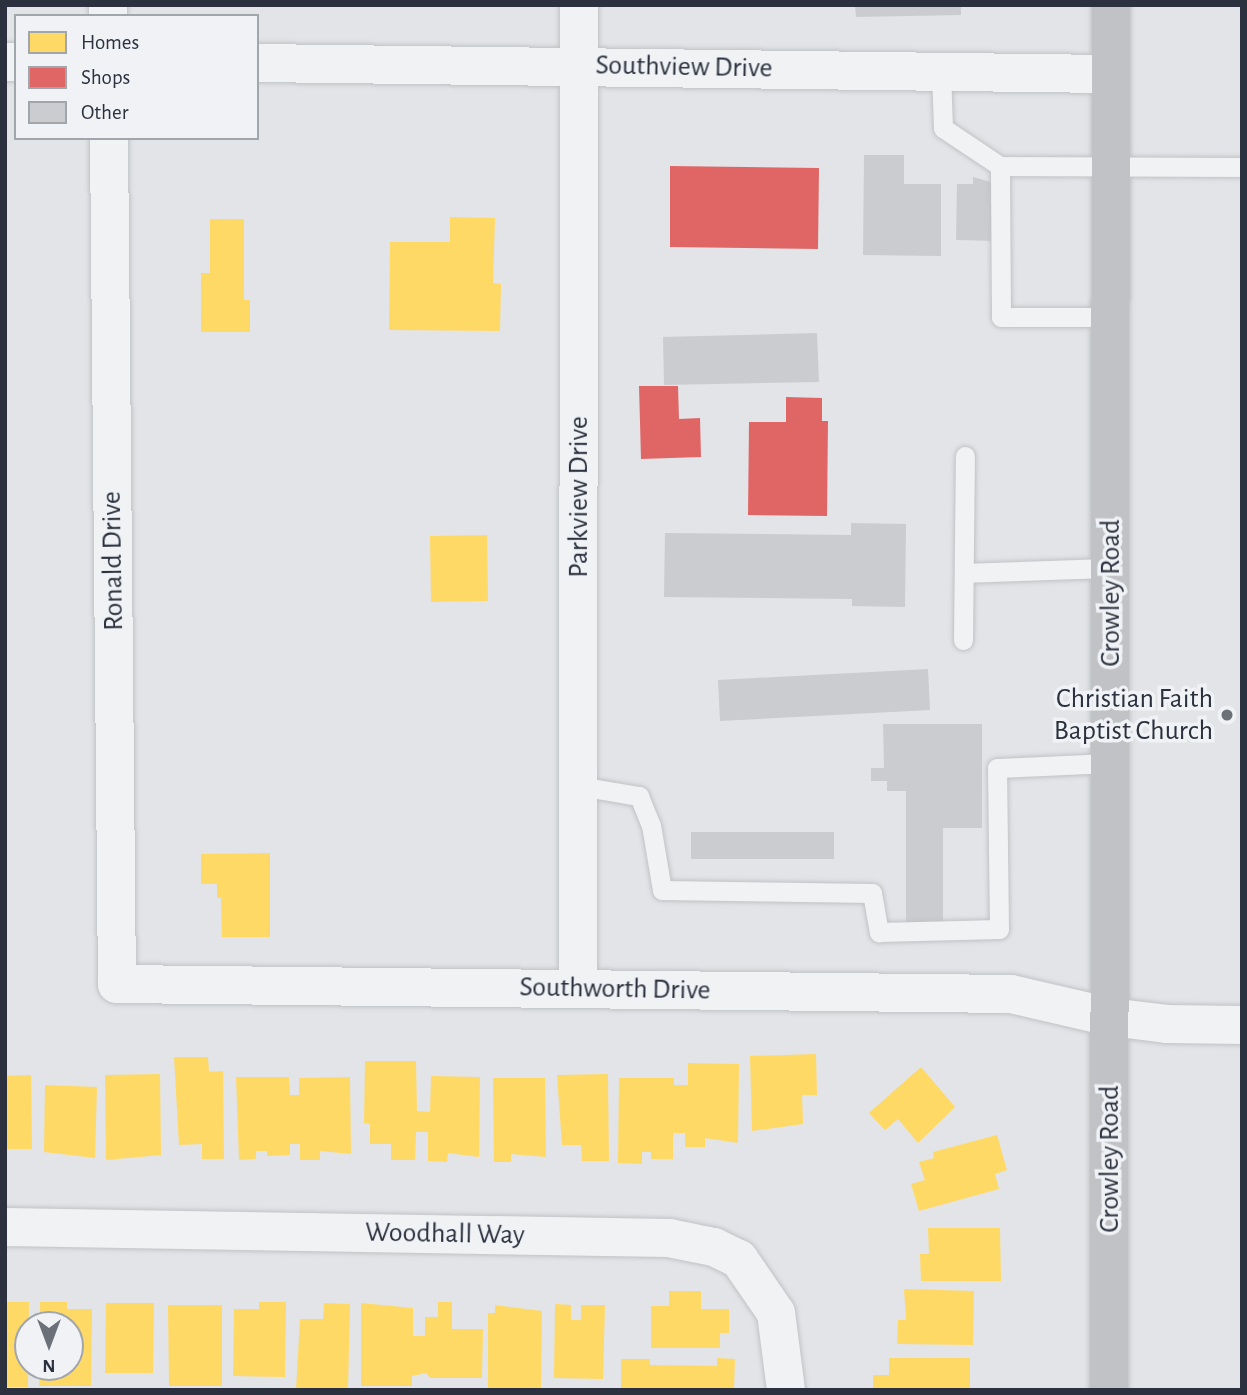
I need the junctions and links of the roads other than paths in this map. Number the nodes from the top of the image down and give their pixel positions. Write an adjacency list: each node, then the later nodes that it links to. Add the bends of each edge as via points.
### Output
1 (579, 5): 4 (street, Parkview Drive)
2 (1111, 5): 6 (main road, Crowley Road)
3 (259, 63): 4 (street, Southview Drive)
4 (579, 66): 5 (street, Southview Drive); 17 (street, Parkview Drive)
5 (940, 71): 6 (street, Southview Drive); 8 (lane, via 943,128)
6 (1111, 74): 9 (main road, Crowley Road)
7 (109, 140): 18 (street, Ronald Drive)
8 (1000, 166): 9 (lane); 11 (lane, via 1001,317)
9 (1111, 166): 10 (lane); 11 (main road, Crowley Road)
10 (1242, 167)
11 (1111, 317): 13 (main road, Crowley Road)
12 (965, 456): 14 (lane)
13 (1111, 568): 14 (lane); 16 (main road, Crowley Road)
14 (965, 573): 15 (lane)
15 (963, 640)
16 (1111, 763): 17 (lane, via 997,768 999,929 879,932 872,893 662,890 651,825 639,796); 20 (main road, Crowley Road)
17 (579, 786): 19 (street, Parkview Drive)
18 (117, 984): 19 (street, Southworth Drive)
19 (578, 989): 20 (street, Southworth Drive, via 1011,994)
20 (1110, 1017): 21 (street, Southworth Drive, via 1167,1024); 24 (main road, Crowley Road)
21 (1242, 1025)
22 (5, 1227): 23 (street, Woodhall Way, via 669,1238 713,1247 739,1259 776,1313)
23 (786, 1390)
24 (1109, 1390)

